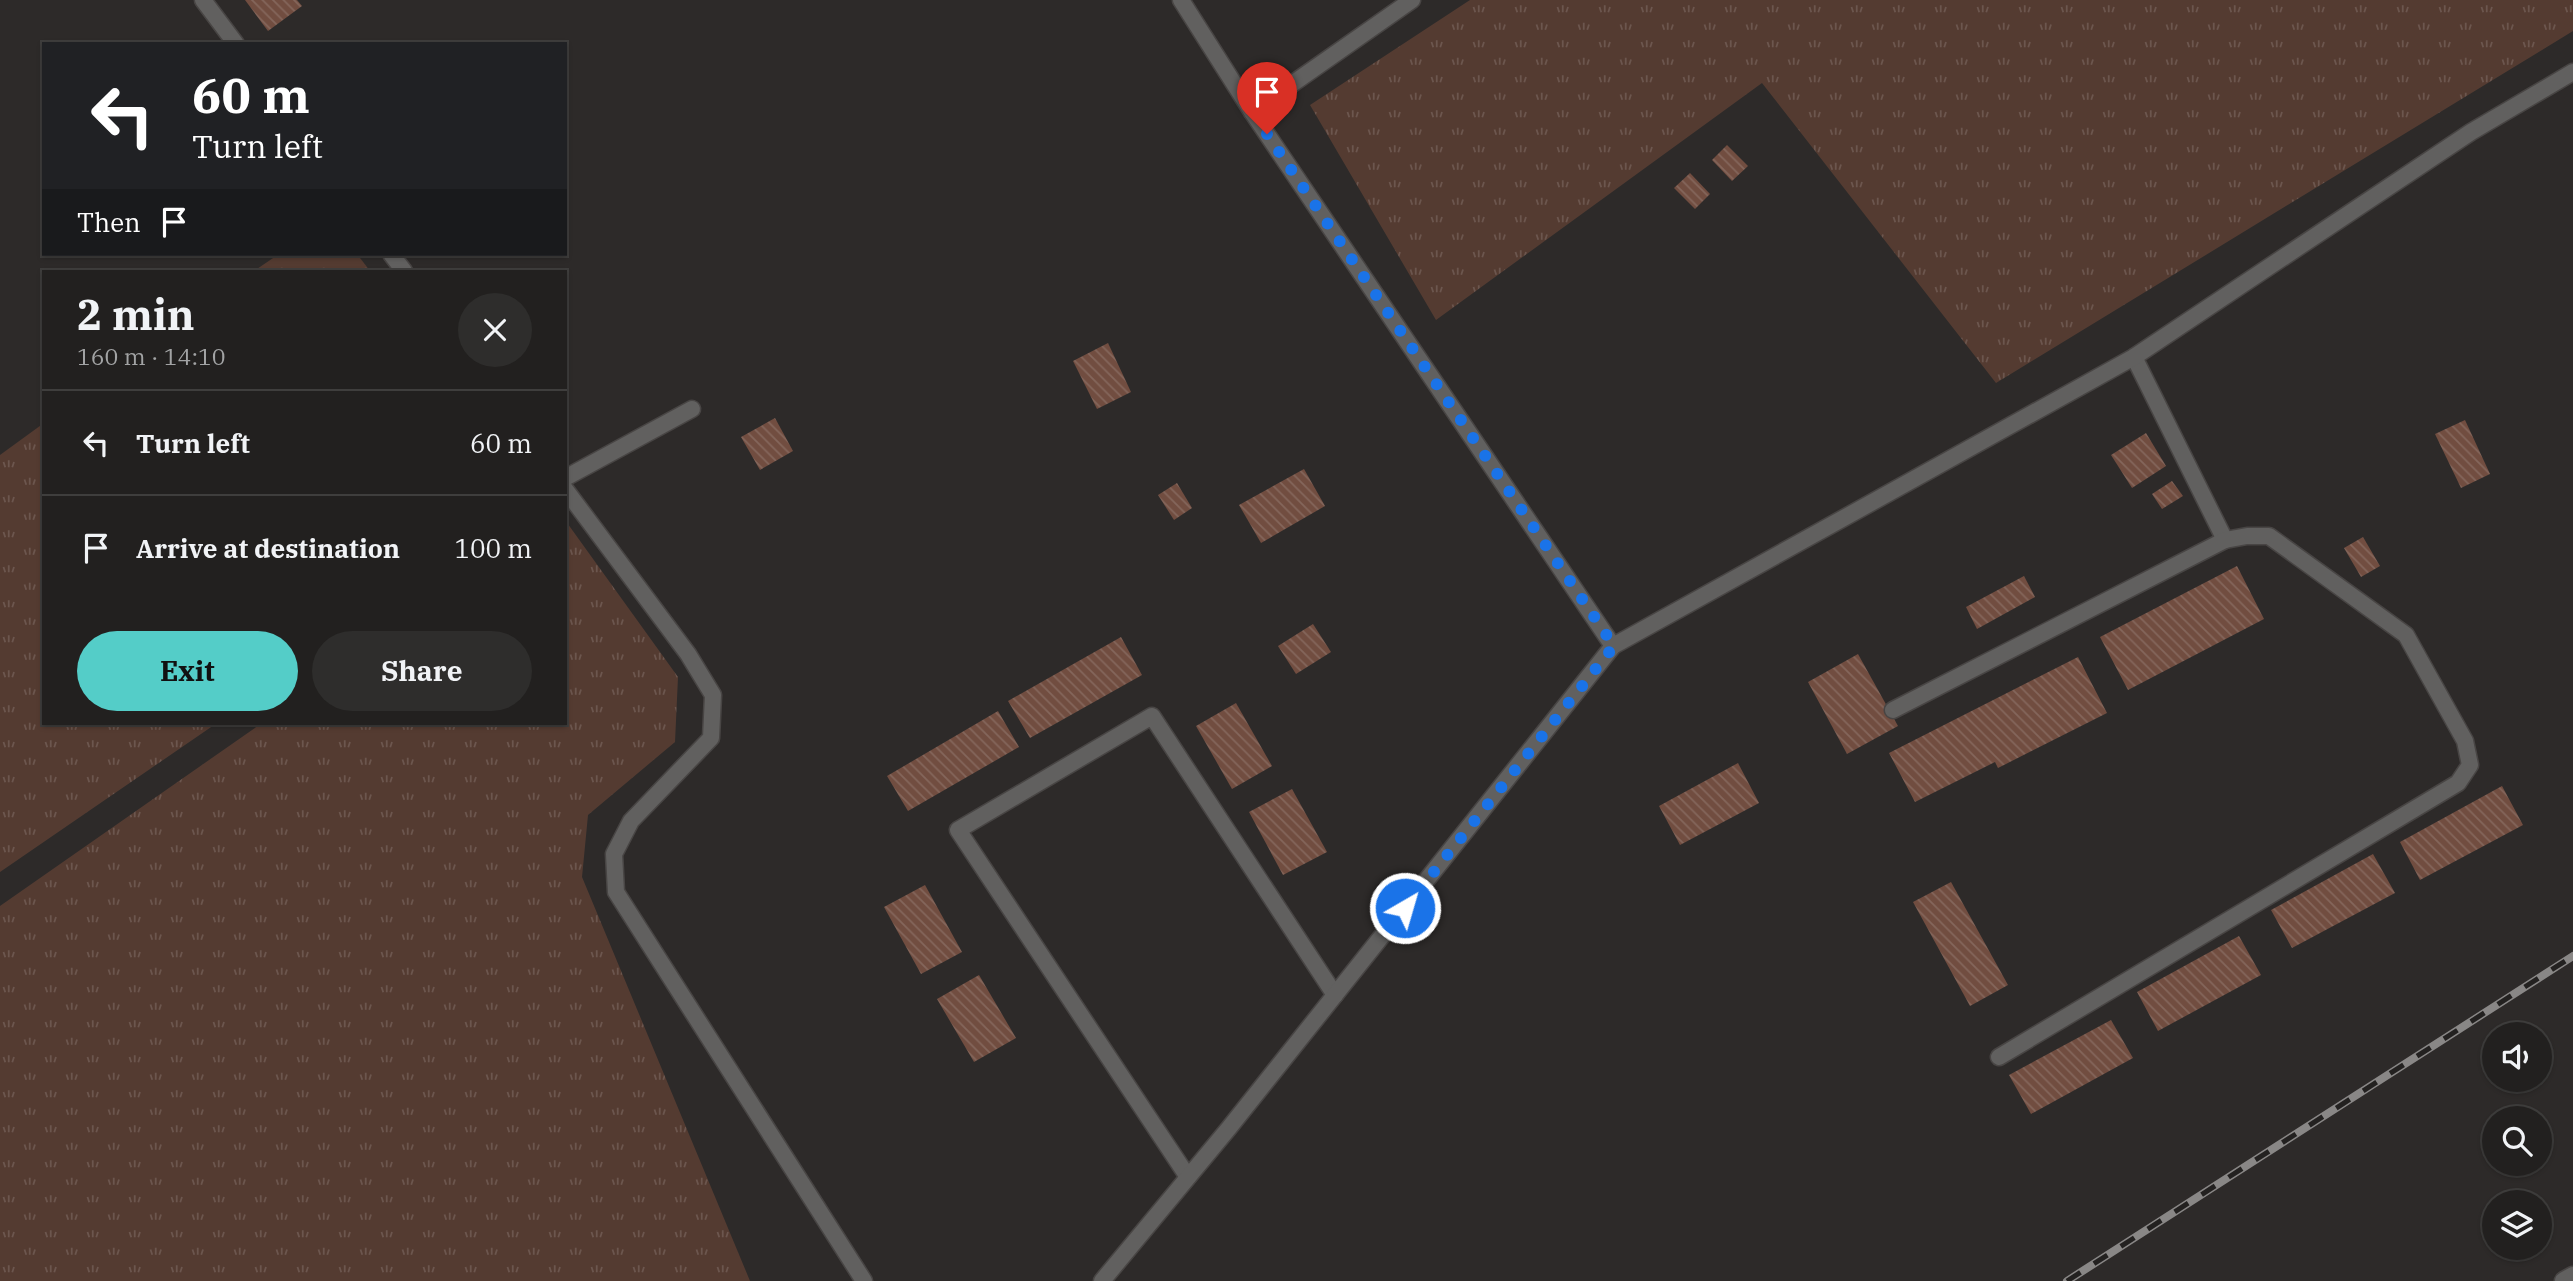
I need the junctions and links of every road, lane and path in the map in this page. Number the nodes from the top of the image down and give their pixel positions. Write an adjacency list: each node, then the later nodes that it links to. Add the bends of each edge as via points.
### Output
1 (203, 0): 4 (lane)
2 (1181, 0): 6 (lane)
3 (1412, 0): 6 (lane)
4 (234, 42)
5 (2573, 72): 9 (lane, via 2471,132)
6 (1252, 112): 14 (lane)
7 (393, 256): 8 (lane)
8 (403, 270)
9 (2134, 357): 13 (lane); 14 (lane)
10 (692, 408): 11 (lane)
11 (567, 477)
12 (567, 492): 20 (lane, via 688,654 713,695 711,738 631,821 614,854 616,892)
13 (2225, 540): 15 (lane); 17 (lane, via 2269,536 2406,635 2465,741 2470,765 2458,783 2441,795)
14 (1614, 646): 16 (lane)
15 (1893, 710)
16 (1335, 995): 18 (lane); 18 (lane, via 1152,716 958,830)
17 (1999, 1057)
18 (1188, 1177): 21 (lane)
19 (2573, 1276): 22 (street)
20 (864, 1281)
21 (1102, 1281)
22 (2564, 1281)

